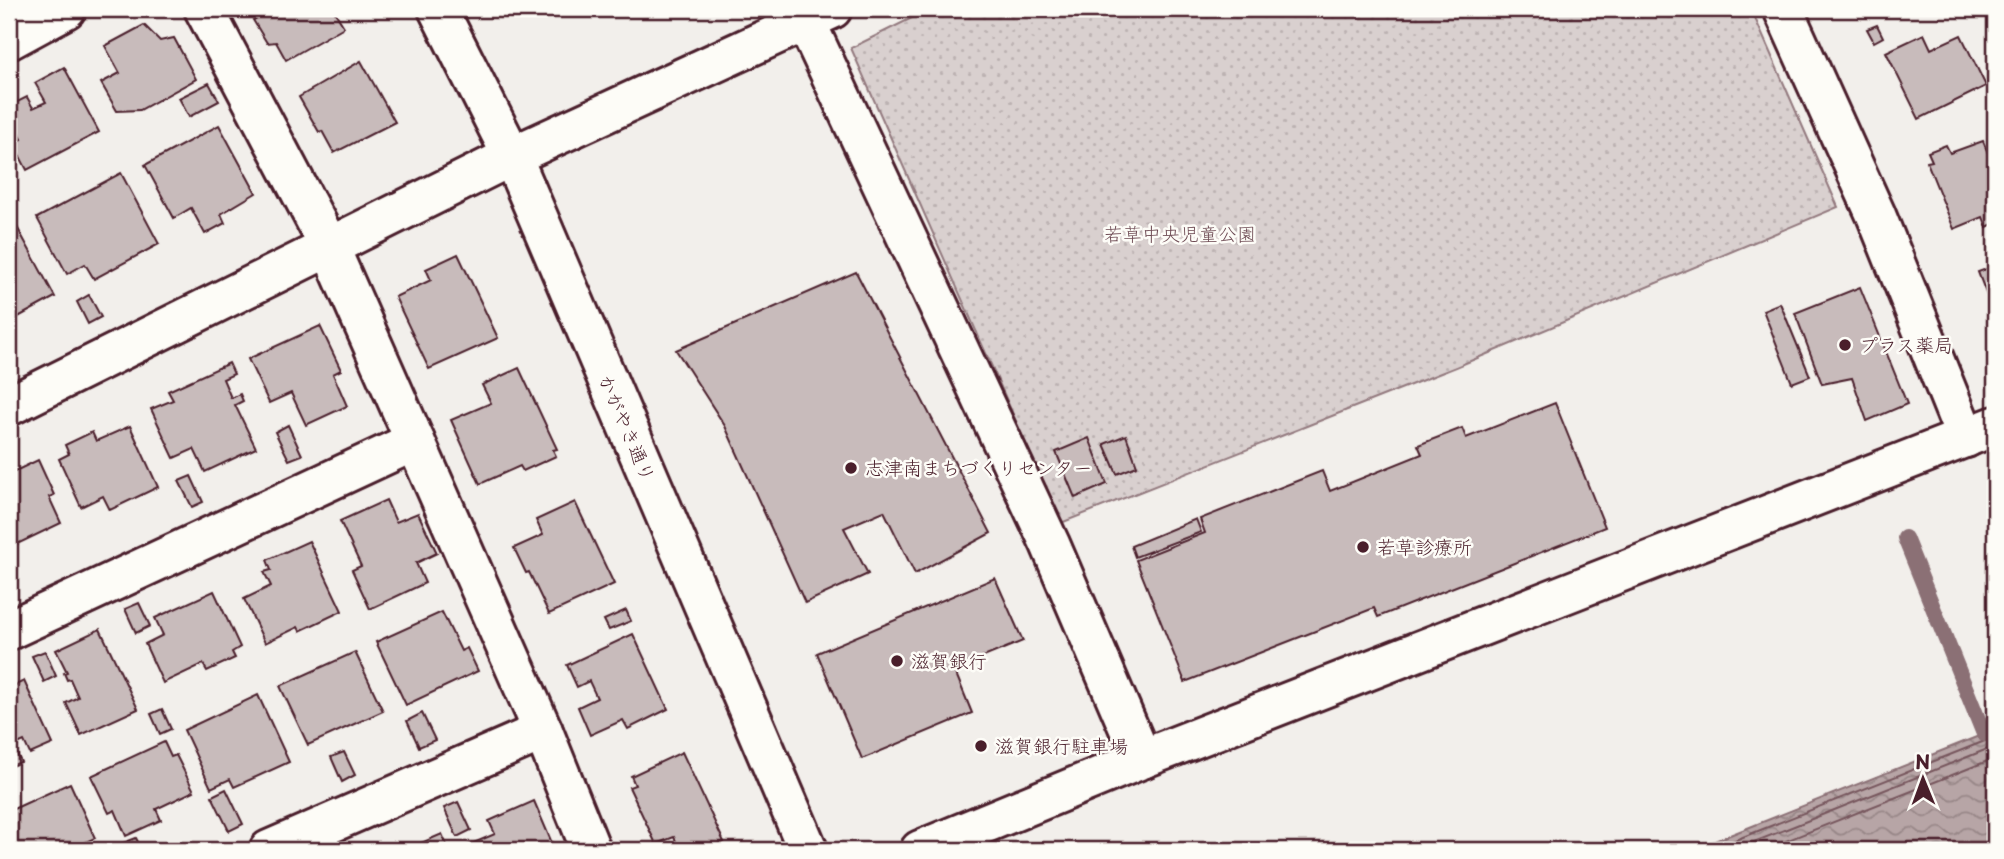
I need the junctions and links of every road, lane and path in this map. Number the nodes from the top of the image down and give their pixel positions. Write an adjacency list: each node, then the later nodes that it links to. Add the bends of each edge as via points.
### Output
1 (66, 9): 6 (street)
2 (204, 9): 8 (street)
3 (438, 9): 7 (street, かがやき通り)
4 (1783, 9): 10 (street)
5 (819, 15): 7 (street); 14 (street)
6 (9, 40)
7 (512, 156): 8 (street); 17 (street, かがやき通り)
8 (329, 246): 9 (street); 11 (street)
9 (9, 406)
10 (1981, 432): 14 (street)
11 (415, 441): 12 (street); 13 (street)
12 (9, 630)
13 (543, 731): 15 (street); 16 (street)
14 (1142, 760): 18 (street)
15 (270, 850)
16 (591, 850)
17 (808, 850)
18 (920, 850)

